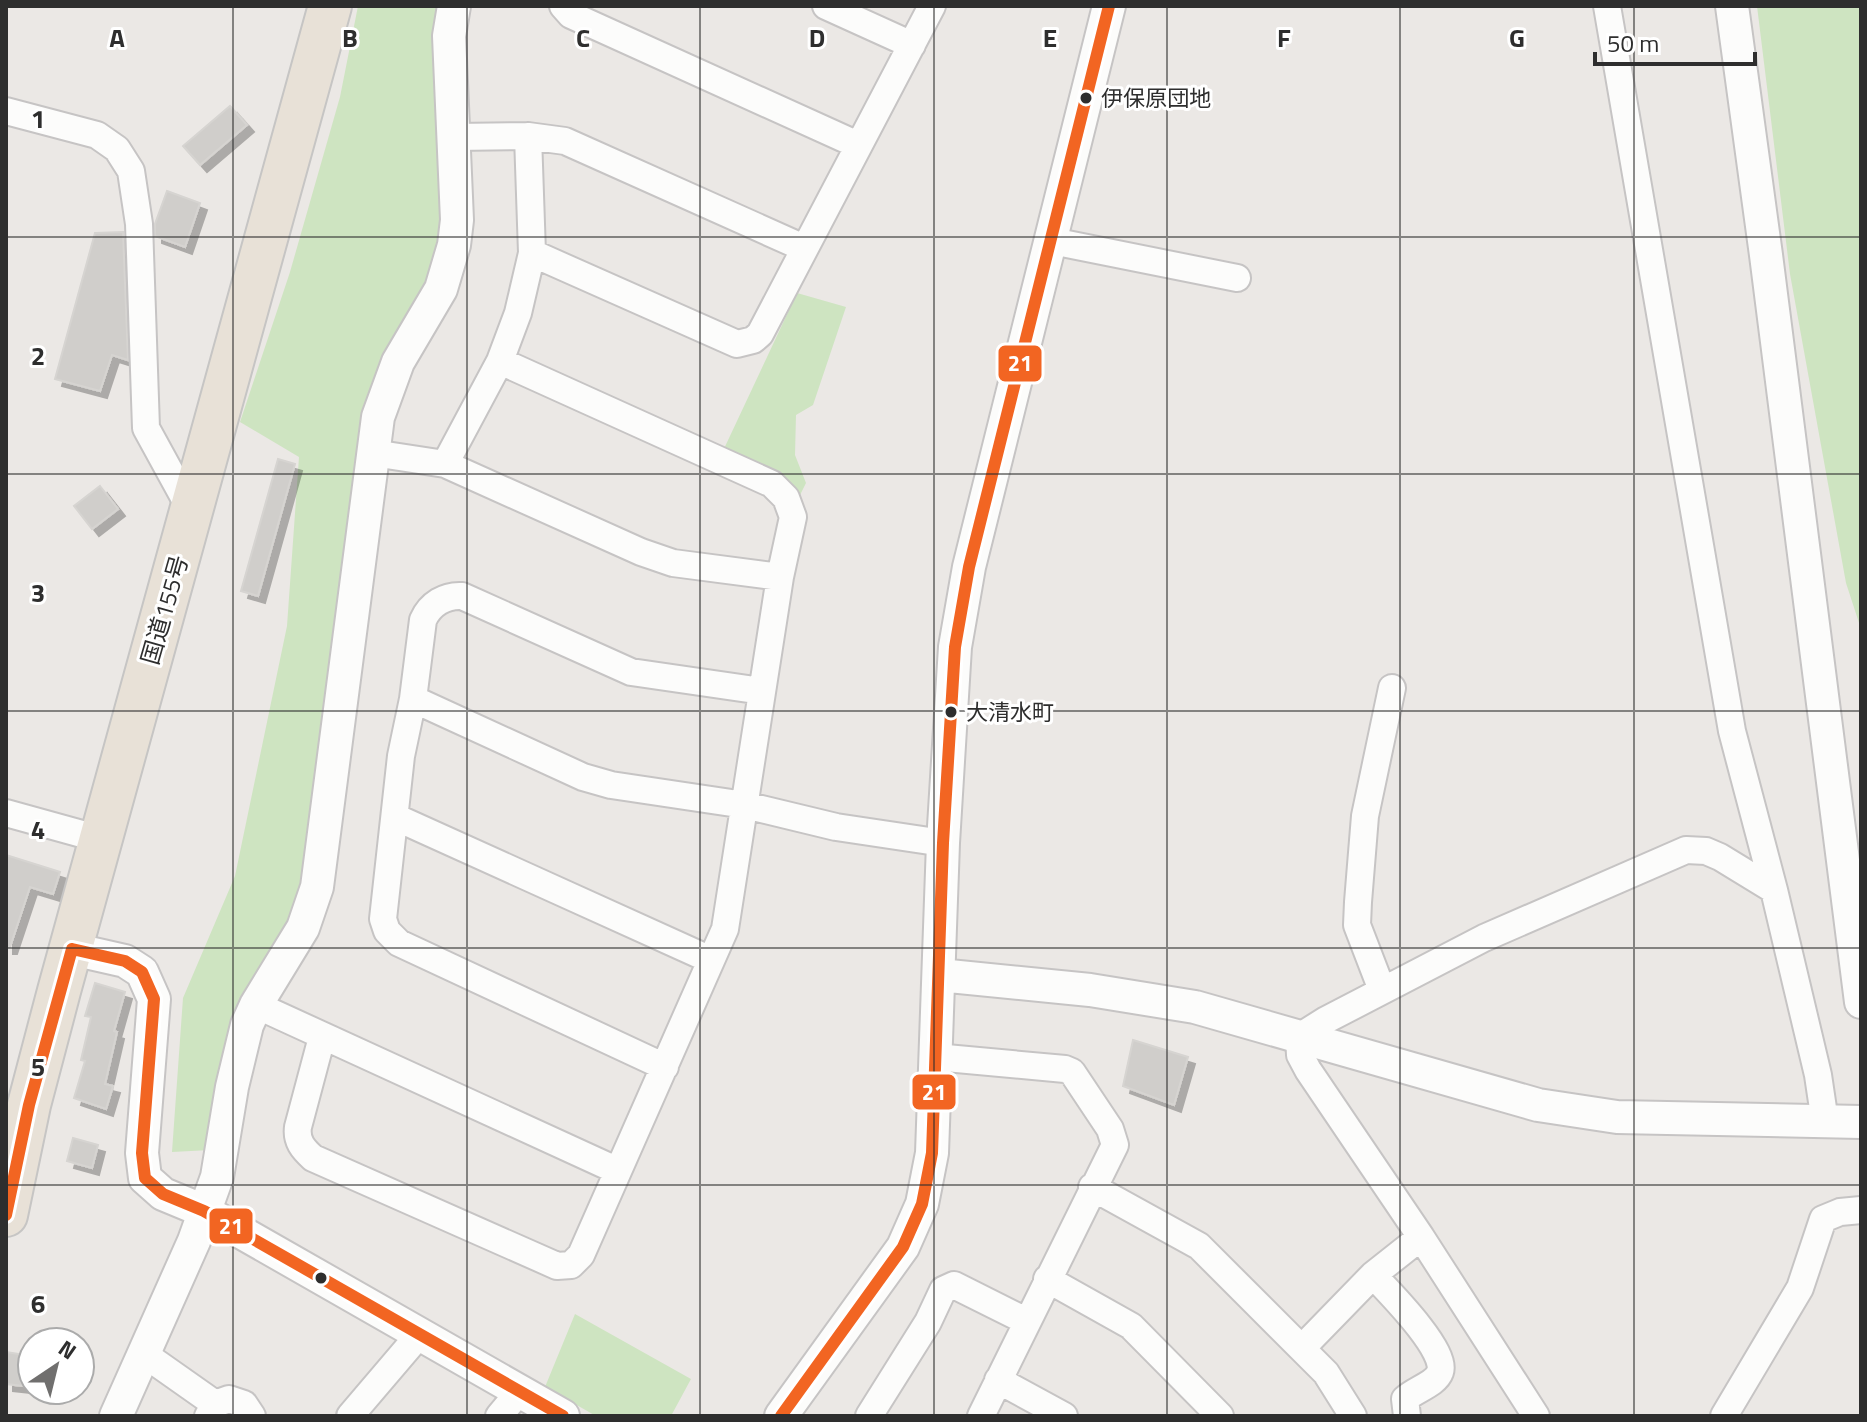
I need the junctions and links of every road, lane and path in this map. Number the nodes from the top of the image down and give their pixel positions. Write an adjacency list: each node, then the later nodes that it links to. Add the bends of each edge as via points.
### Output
1 (330, 6): 21 (highway, 国道155号)
2 (454, 6): 12 (street, via 449,36)
3 (563, 6): 13 (street, via 571,15)
4 (826, 6): 9 (street)
5 (932, 6): 9 (street)
6 (1109, 6): 14 (street)
7 (1607, 6): 31 (street, via 1732,731)
8 (1732, 6): 36 (street)
9 (912, 45): 13 (street)
10 (6, 111): 21 (street, via 97,135 117,149 131,171 139,224 146,428)
11 (528, 136): 12 (street); 15 (street, via 565,141); 16 (street)
12 (455, 137): 19 (street, via 457,220 450,260 441,289 385,393)
13 (858, 145): 15 (street)
14 (1052, 241): 17 (street); 30 (street, via 969,567 955,647)
15 (804, 248): 16 (street, via 760,334 737,344)
16 (532, 253): 18 (street)
17 (1237, 278)
18 (500, 361): 20 (street); 22 (street, via 772,484 786,498 793,517)
19 (373, 453): 20 (street); 37 (street, via 317,887 303,928)
20 (445, 464): 22 (street, via 673,563)
21 (192, 512): 29 (highway, 国道155号)
22 (780, 577): 24 (street)
23 (1392, 688): 35 (street, via 1365,816 1357,925)
24 (762, 691): 25 (street, via 631,672 451,595 431,607 423,620); 26 (street)
25 (413, 699): 26 (street, via 583,777); 28 (street)
26 (745, 805): 30 (street, via 836,827); 33 (street, via 727,918)
27 (6, 813): 29 (street)
28 (395, 817): 33 (street); 41 (street, via 383,919 393,939)
29 (100, 839): 32 (highway, 国道155号)
30 (943, 843): 34 (street)
31 (1774, 890): 35 (street, via 1720,857 1686,850 1484,938); 42 (street)
32 (72, 949): 47 (street, via 125,961 142,972 154,999 142,1153 145,1178 163,1194); 48 (highway, 国道155号, via 29,1105)
33 (711, 960): 41 (street)
34 (939, 975): 39 (street, via 1195,1007); 40 (street)
35 (1382, 990): 39 (street)
36 (1861, 1002)
37 (256, 1005): 38 (street); 47 (street, via 232,1087 217,1177)
38 (322, 1037): 44 (street); 44 (street, via 297,1135 306,1152 327,1164 557,1266 571,1265 581,1255)
39 (1299, 1037): 42 (street, via 1551,1107 1617,1117); 49 (street, via 1308,1070)
40 (935, 1057): 45 (street, via 1072,1072 1115,1145); 63 (street, via 932,1153 922,1204 903,1247)
41 (665, 1067): 44 (street)
42 (1825, 1122): 43 (street)
43 (1861, 1122)
44 (616, 1170)
45 (1092, 1187): 51 (street); 54 (street, via 1199,1246)
46 (1861, 1210): 71 (street, via 1823,1219 1800,1288)
47 (204, 1211): 53 (street); 55 (street)
48 (6, 1215)
49 (1421, 1237): 50 (street); 70 (street)
50 (1373, 1275): 54 (street); 69 (street, via 1440,1358 1438,1377 1405,1399)
51 (1047, 1279): 52 (street); 67 (street, via 1131,1326)
52 (1026, 1321): 56 (street); 64 (street, via 949,1286)
53 (419, 1335): 57 (street); 61 (street)
54 (1302, 1348): 68 (street, via 1326,1373)
55 (144, 1354): 58 (street); 59 (street)
56 (998, 1380): 65 (street); 66 (street)
57 (509, 1404): 62 (street)
58 (211, 1410): 60 (street, via 237,1400)
59 (116, 1416)
60 (252, 1416)
61 (350, 1416)
62 (563, 1416)
63 (781, 1416)
64 (869, 1416)
65 (981, 1416)
66 (1064, 1416)
67 (1220, 1416)
68 (1353, 1416)
69 (1407, 1416)
70 (1536, 1416)
71 (1724, 1416)

